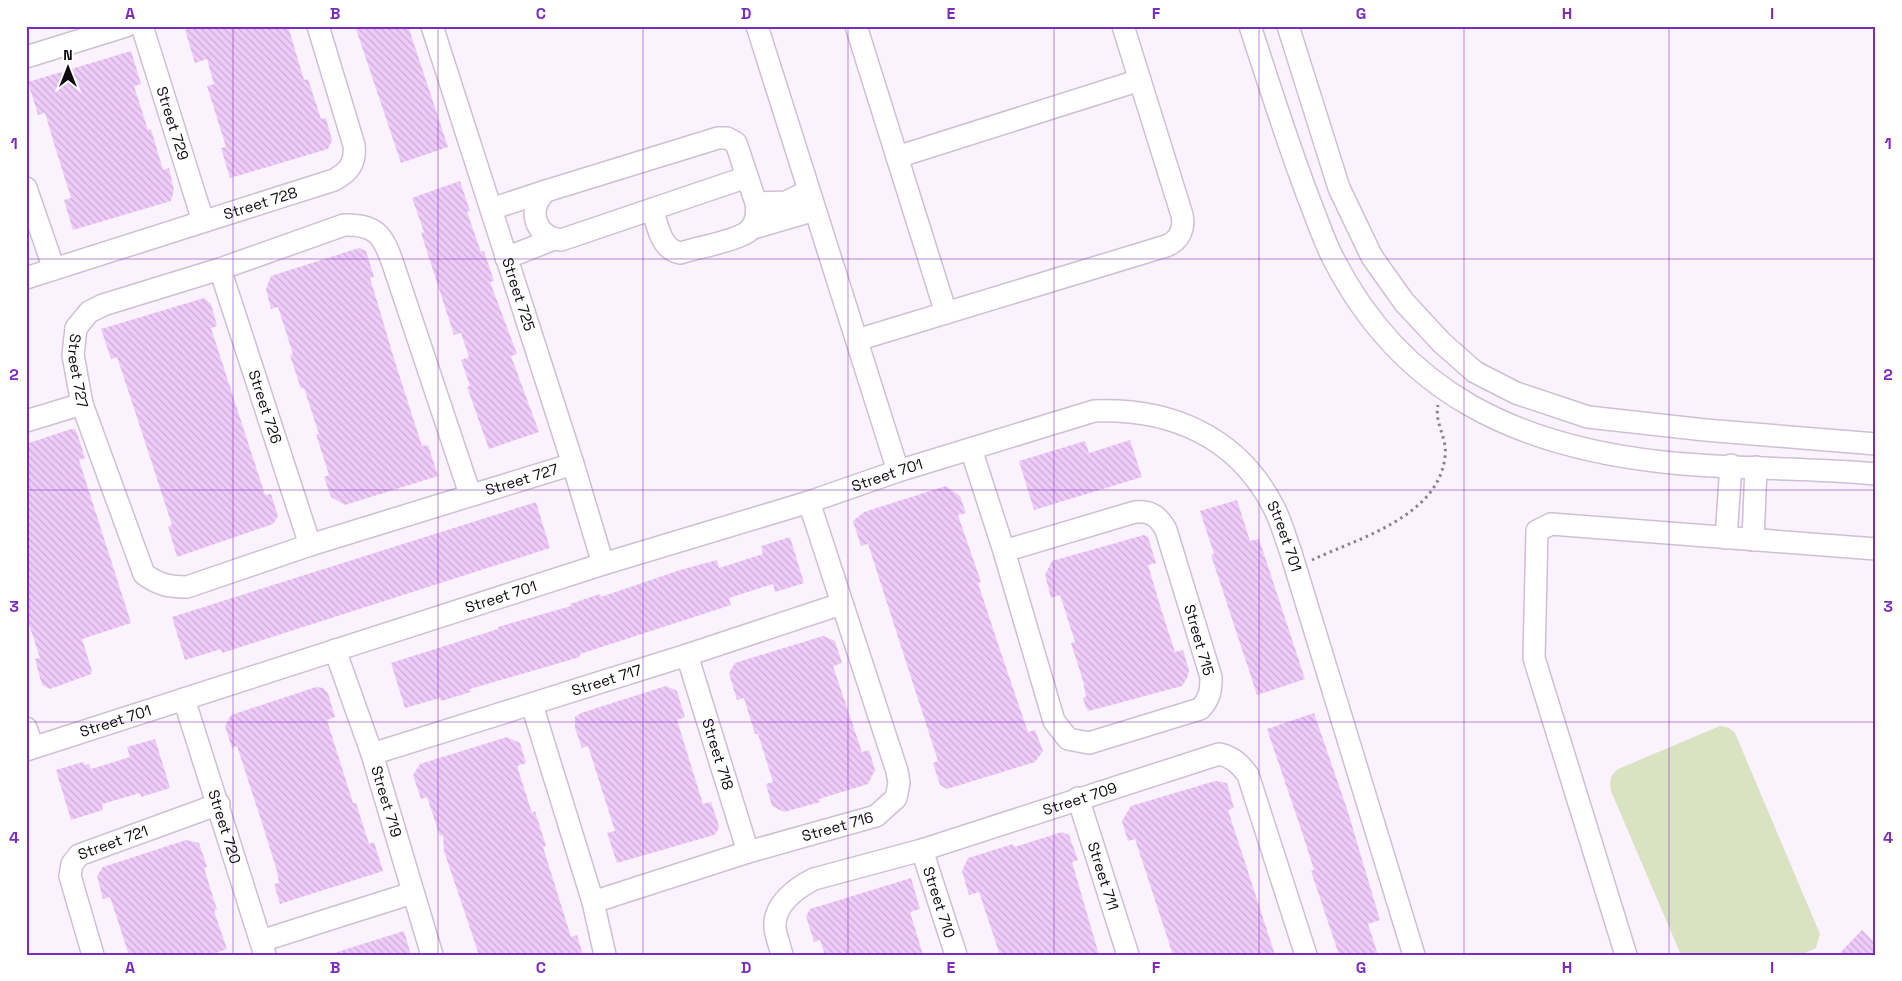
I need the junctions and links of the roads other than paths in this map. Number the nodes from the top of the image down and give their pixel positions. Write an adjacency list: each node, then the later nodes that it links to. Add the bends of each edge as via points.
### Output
1 (126, 26): 10 (street)
2 (142, 26): 20 (street, Street 729)
3 (318, 26): 20 (street, Street 728, via 354,145 352,166 334,180)
4 (432, 26): 18 (street, Street 725)
5 (757, 26): 16 (street)
6 (856, 26): 12 (street)
7 (1123, 26): 11 (street)
8 (1250, 26): 34 (street, via 1292,158 1334,259 1376,325 1403,356 1442,390 1486,415 1522,430 1582,449 1663,462)
9 (1288, 26): 31 (street, via 1339,188 1372,257 1404,302 1442,343 1476,372 1516,393 1588,418)
10 (26, 57)
11 (1140, 80): 12 (street); 27 (street, via 1183,222 1176,240 1166,246)
12 (897, 157): 27 (street)
13 (747, 177): 15 (street, via 736,143 718,138); 17 (street); 19 (street)
14 (26, 188): 24 (street)
15 (546, 191): 18 (street); 22 (street, via 536,203 534,218 541,231)
16 (812, 201): 17 (street); 21 (street); 28 (street)
17 (756, 203): 21 (street, via 756,217)
18 (491, 209): 23 (street, Street 725)
19 (652, 209): 21 (street, via 663,240 674,252 680,253); 22 (street, via 561,240)
20 (203, 221): 24 (street, Street 728)
21 (750, 230)
22 (554, 239): 23 (street)
23 (506, 258): 33 (street, Street 725)
24 (54, 269): 26 (street, Street 728)
25 (220, 269): 29 (street, Street 727, via 89,312 76,328 74,341 73,355); 38 (street, Street 727, via 344,225 360,225 376,231 386,244 394,264); 42 (street, Street 726)
26 (26, 278)
27 (946, 313): 28 (street)
28 (857, 340): 36 (street)
29 (82, 404): 30 (street); 42 (street, Street 727, via 144,574 159,584 187,587)
30 (26, 421)
31 (1876, 444)
32 (971, 449): 36 (street, Street 701); 44 (street, Street 715); 67 (street, Street 701, via 1094,412 1124,410 1181,423 1222,444 1242,461 1274,507 1296,568)
33 (573, 464): 38 (street, Street 727); 45 (street, Street 725)
34 (1731, 466): 35 (street); 40 (street)
35 (1756, 466): 37 (street); 41 (street)
36 (898, 471): 39 (street, Street 701)
37 (1876, 474)
38 (470, 494): 42 (street, Street 727)
39 (809, 502): 45 (street, Street 701); 46 (street, Street 716)
40 (1726, 538): 41 (street); 68 (street, via 1551,524 1537,531 1533,654)
41 (1753, 540): 43 (street)
42 (310, 545)
43 (1876, 549)
44 (1004, 551): 44 (street, Street 715, via 1054,721 1068,738 1089,743 1200,708 1206,703 1210,696 1211,677 1166,530 1155,515 1135,512)
45 (603, 564): 47 (street, Street 701)
46 (841, 604): 48 (street, Street 717); 56 (street, Street 716, via 897,771 896,798 876,816)
47 (335, 650): 49 (street, Street 701); 52 (street, Street 719)
48 (687, 655): 50 (street, Street 717); 56 (street, Street 718)
49 (184, 699): 51 (street, Street 701); 54 (street, Street 720)
50 (532, 705): 52 (street, Street 717); 58 (street)
51 (28, 741)
52 (372, 754): 57 (street, Street 719)
53 (1078, 798): 55 (street, Street 709); 65 (street, Street 711); 66 (street, Street 709, via 1211,756 1228,756 1248,775)
54 (219, 804): 59 (street, Street 720); 60 (street, Street 721, via 79,855 72,864 70,876)
55 (922, 850): 63 (street, Street 709, via 814,879 801,886 783,901 778,914 775,927); 64 (street, Street 710)
56 (748, 852): 58 (street, Street 716)
57 (412, 893): 59 (street); 61 (street, Street 719)
58 (593, 902): 62 (street)
59 (263, 948)
60 (93, 955)
61 (432, 955)
62 (605, 955)
63 (782, 955)
64 (956, 955)
65 (1128, 955)
66 (1306, 955)
67 (1414, 955)
68 (1626, 955)

